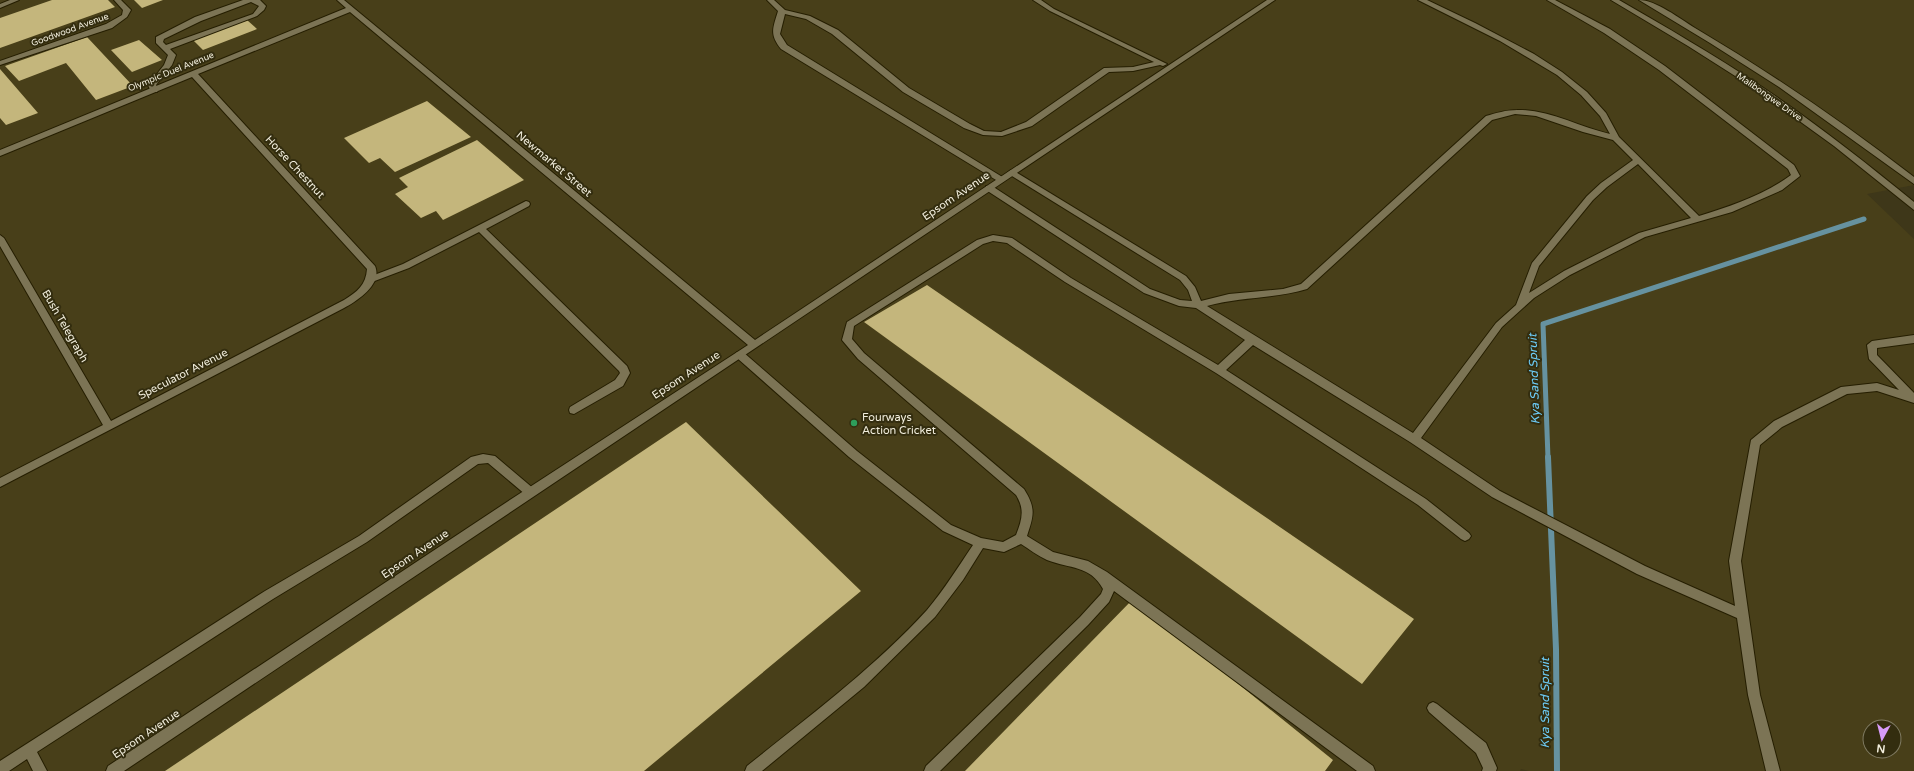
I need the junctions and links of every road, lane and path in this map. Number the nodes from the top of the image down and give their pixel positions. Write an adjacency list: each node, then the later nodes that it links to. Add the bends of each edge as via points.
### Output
1 (16, 0): 13 (street)
2 (117, 0): 17 (street, Goodwood Avenue, via 126,10 125,16 109,26)
3 (249, 0): 16 (street, via 166,33 159,39)
4 (252, 0): 16 (street, via 263,6 255,15)
5 (340, 0): 14 (street, Newmarket Street)
6 (770, 0): 15 (street)
7 (1036, 0): 18 (street)
8 (1272, 0): 18 (street, Epsom Avenue)
9 (1421, 0): 21 (street, via 1506,41 1543,63 1588,96 1611,125)
10 (1550, 0): 30 (street, via 1607,31 1662,68 1791,167 1796,176 1779,188 1729,210)
11 (1614, 0): 29 (street, Malibongwe Drive, via 1701,51 1771,97 1872,172)
12 (1642, 0): 26 (street, Malibongwe Drive, via 1720,45 1867,144)
13 (0, 6)
14 (350, 9): 19 (street, Olympic Duel Avenue); 38 (street, Newmarket Street)
15 (782, 10): 18 (street, via 808,17 835,32 906,90 967,126 989,133 1002,134 1029,124 1107,70); 25 (street, via 776,35 784,47)
16 (165, 48): 20 (street, via 172,55 171,60 152,85)
17 (0, 63)
18 (1166, 65): 24 (street, Epsom Avenue)
19 (194, 74): 20 (street, Olympic Duel Avenue); 33 (street, Horse Chestnut, via 372,268)
20 (154, 90): 22 (street, Olympic Duel Avenue)
21 (1616, 138): 23 (street); 34 (street, via 1583,130 1540,114 1510,111 1489,118 1304,287 1283,292 1229,297)
22 (0, 153)
23 (1637, 161): 30 (street); 35 (street, via 1590,198 1535,265)
24 (1011, 173): 25 (street, Epsom Avenue); 34 (street, via 1183,278 1192,289)
25 (1001, 180): 27 (street, Epsom Avenue)
26 (1914, 181)
27 (989, 188): 34 (street, via 1147,291 1179,303); 38 (street, Epsom Avenue)
28 (526, 204): 31 (street)
29 (1912, 206)
30 (1696, 218): 35 (street, via 1642,235 1568,273 1531,296)
31 (480, 228): 33 (street, via 406,266); 42 (street, via 624,369 625,374 619,383)
32 (0, 238): 43 (street, Bush Telegraph)
33 (372, 279): 43 (street, Speculator Avenue, via 357,297 341,306)
34 (1198, 305): 37 (street)
35 (1518, 308): 44 (street, via 1499,326)
36 (1914, 339): 41 (street, via 1872,345 1872,356)
37 (1252, 340): 40 (street); 44 (street)
38 (754, 345): 39 (street, Epsom Avenue)
39 (740, 355): 46 (street, Epsom Avenue); 49 (street, via 854,454 947,528)
40 (1218, 370): 47 (street, via 1422,502); 48 (street, via 1068,280 1009,240 993,238 980,242 850,324 847,340 861,356 1020,492 1027,502 1029,513)
41 (1913, 398): 51 (street, via 1877,387 1845,390 1778,424 1755,443 1735,561)
42 (574, 410)
43 (109, 426): 45 (street, Speculator Avenue)
44 (1414, 439): 51 (street, via 1496,494 1641,570)
45 (0, 483)
46 (530, 492): 53 (street, via 491,459 476,460 363,539 269,595); 56 (street, Epsom Avenue)
47 (1465, 536)
48 (1021, 538): 49 (street, via 1004,547); 50 (street, via 1050,556 1087,566)
49 (980, 543): 57 (street, via 931,613 860,683)
50 (1103, 576): 58 (street, via 1108,589 1105,598); 59 (street)
51 (1742, 615): 61 (street, via 1754,695)
52 (1432, 708): 60 (street, via 1481,748)
53 (29, 750): 54 (street); 55 (street)
54 (0, 770)
55 (40, 771)
56 (113, 771)
57 (752, 771)
58 (931, 771)
59 (1368, 771)
60 (1489, 771)
61 (1773, 771)

